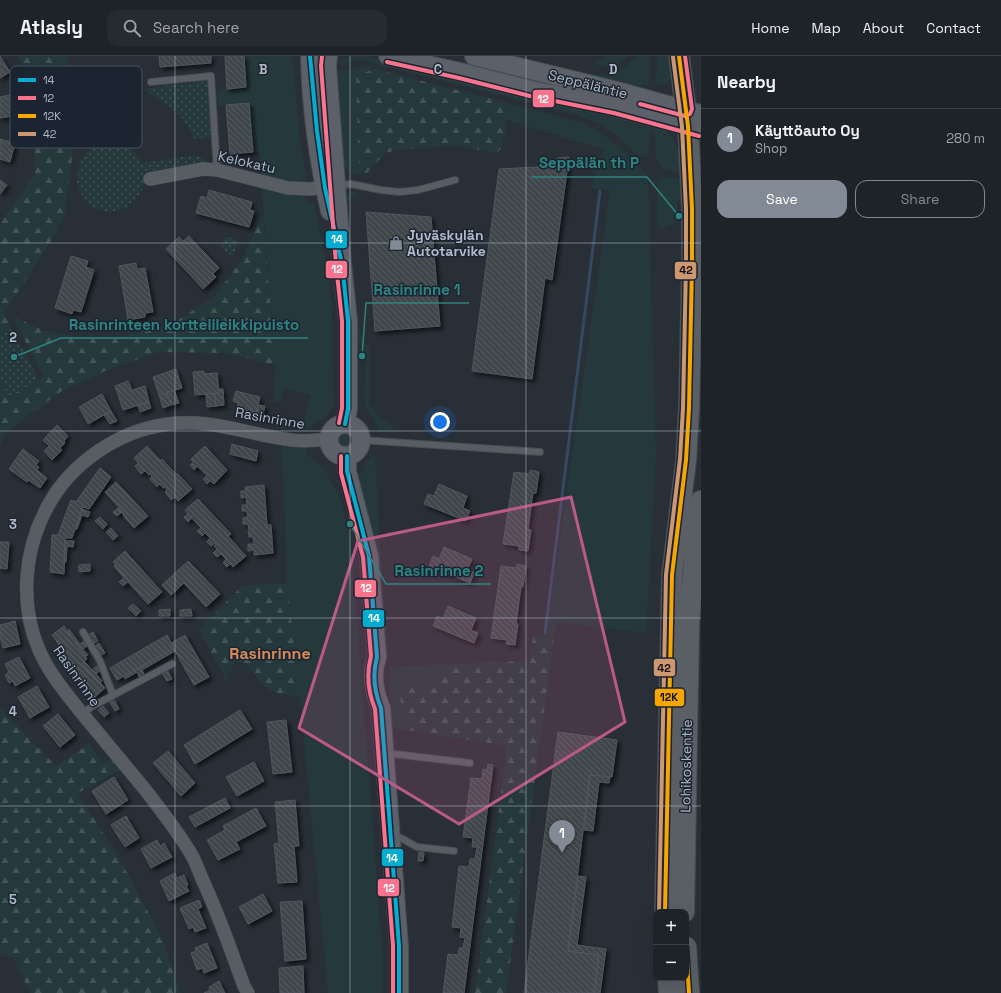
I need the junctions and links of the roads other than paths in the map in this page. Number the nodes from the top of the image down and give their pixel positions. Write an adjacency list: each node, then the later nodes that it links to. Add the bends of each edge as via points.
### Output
1 (310, 56): 11 (street, via 316,131)
2 (328, 56): 11 (street)
3 (388, 56): 7 (street, Seppäläntie, via 531,90)
4 (474, 56): 7 (street, Seppäläntie, via 617,91)
5 (679, 56): 7 (main road, Lohikoskentie)
6 (151, 82): 8 (lane, via 211,76)
7 (694, 120): 26 (main road, Lohikoskentie, via 689,408 686,460 672,575)
8 (217, 170): 9 (street, Kelokatu, via 203,169); 11 (street, Kelokatu, via 288,188)
9 (150, 178)
10 (455, 180): 11 (lane, via 418,190 399,192 351,184)
11 (331, 187): 12 (street, via 348,321 348,409)
12 (345, 424): 13 (street, via 336,427); 14 (street, via 358,431)
13 (328, 439): 16 (street, via 334,452); 21 (street, Rasinrinne, via 286,440 218,424 162,425 137,431 109,445 72,472 51,499 37,527 28,561 27,595 31,625 39,650 55,678)
14 (361, 440): 15 (lane); 16 (street, via 357,450)
15 (540, 452)
16 (348, 456): 22 (street, via 347,471 369,556 376,657 374,681 381,708)
17 (701, 501): 27 (main road, Lohikoskentie, via 689,623)
18 (83, 632): 20 (lane, via 100,661)
19 (172, 664): 20 (lane)
20 (113, 695): 21 (lane)
21 (83, 714): 30 (street, Rasinrinne, via 168,819 191,854)
22 (384, 753): 23 (lane); 24 (street)
23 (470, 763)
24 (390, 836): 25 (lane, via 401,838 417,847); 31 (street, via 399,946)
25 (454, 851)
26 (665, 909)
27 (684, 909)
28 (668, 981): 32 (main road)
29 (688, 981): 33 (main road)
30 (248, 993)
31 (399, 993)
32 (669, 993)
33 (689, 993)

